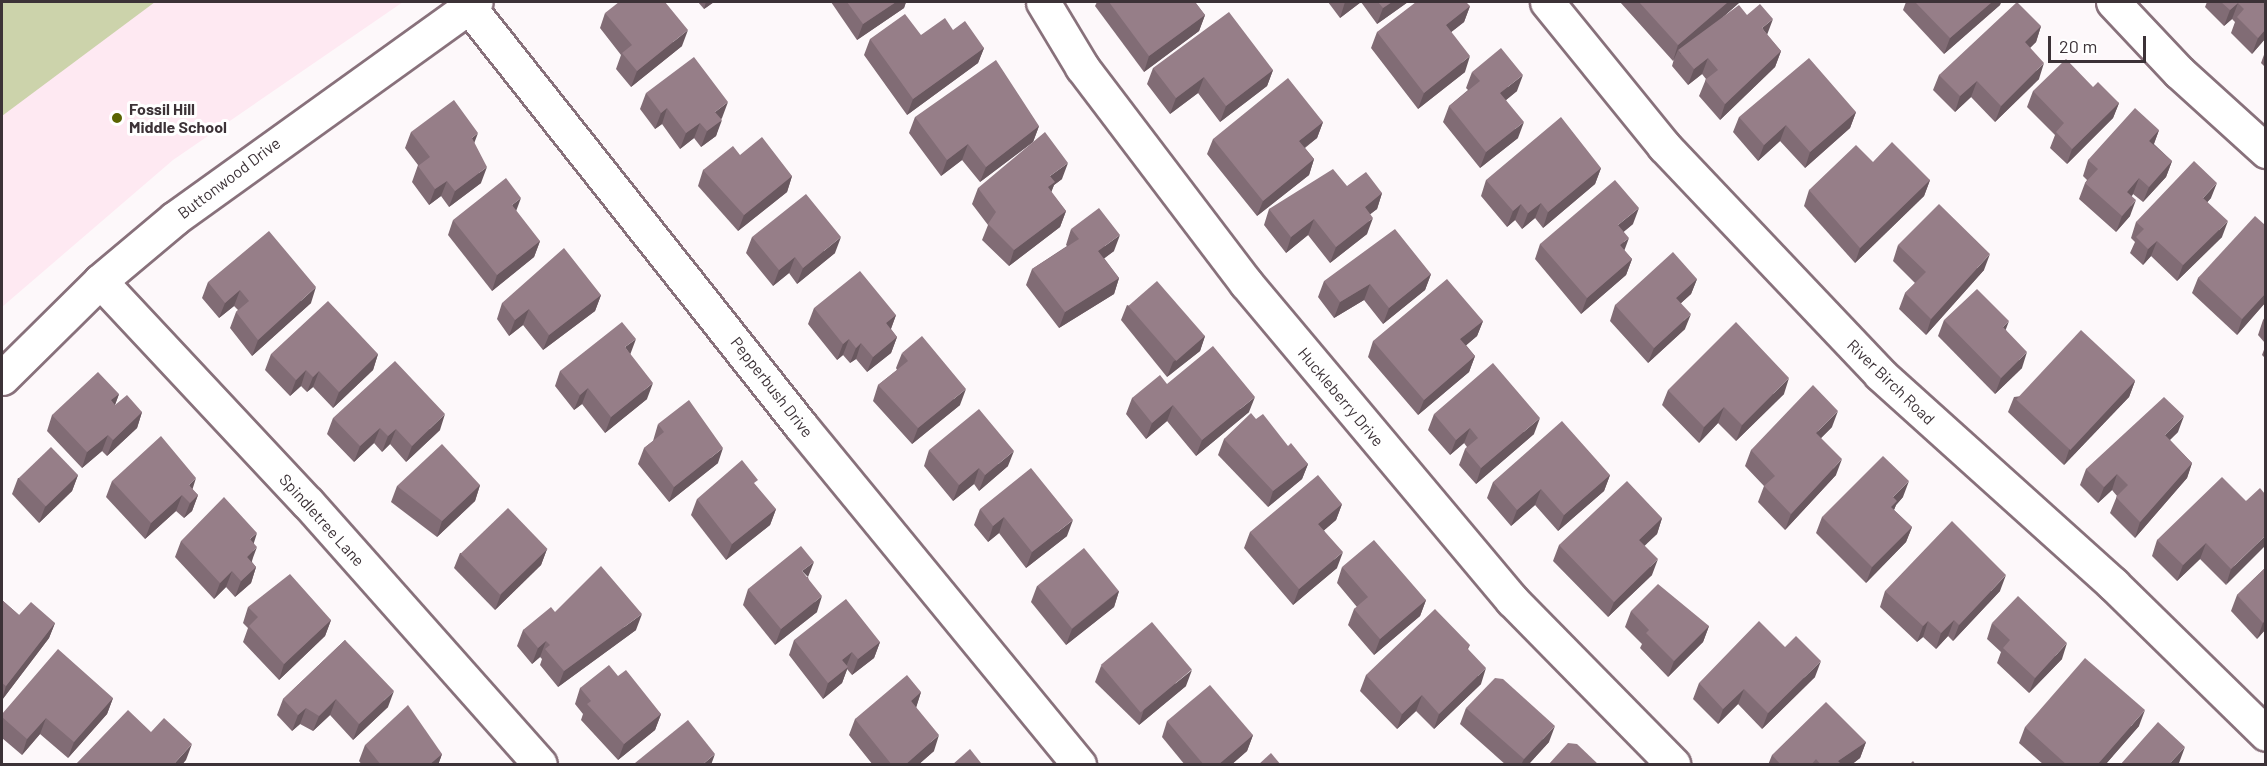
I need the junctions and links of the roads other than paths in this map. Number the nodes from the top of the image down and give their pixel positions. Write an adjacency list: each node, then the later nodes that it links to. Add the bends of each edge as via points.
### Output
1 (1043, 2): 11 (street, Huckleberry Drive, via 1082,67 1246,283 1512,600)
2 (1547, 2): 8 (street, River Birch Road, via 1664,146 1880,374 2113,584)
3 (2114, 2): 5 (street, via 2179,72)
4 (472, 4): 6 (street, Buttonwood Drive, via 303,123); 10 (street, Pepperbush Drive, via 801,426)
5 (2265, 151)
6 (100, 281): 7 (street, Buttonwood Drive); 9 (street, Spindletree Lane, via 308,503)
7 (2, 378)
8 (2265, 734)
9 (540, 765)
10 (1079, 765)
11 (1673, 765)

